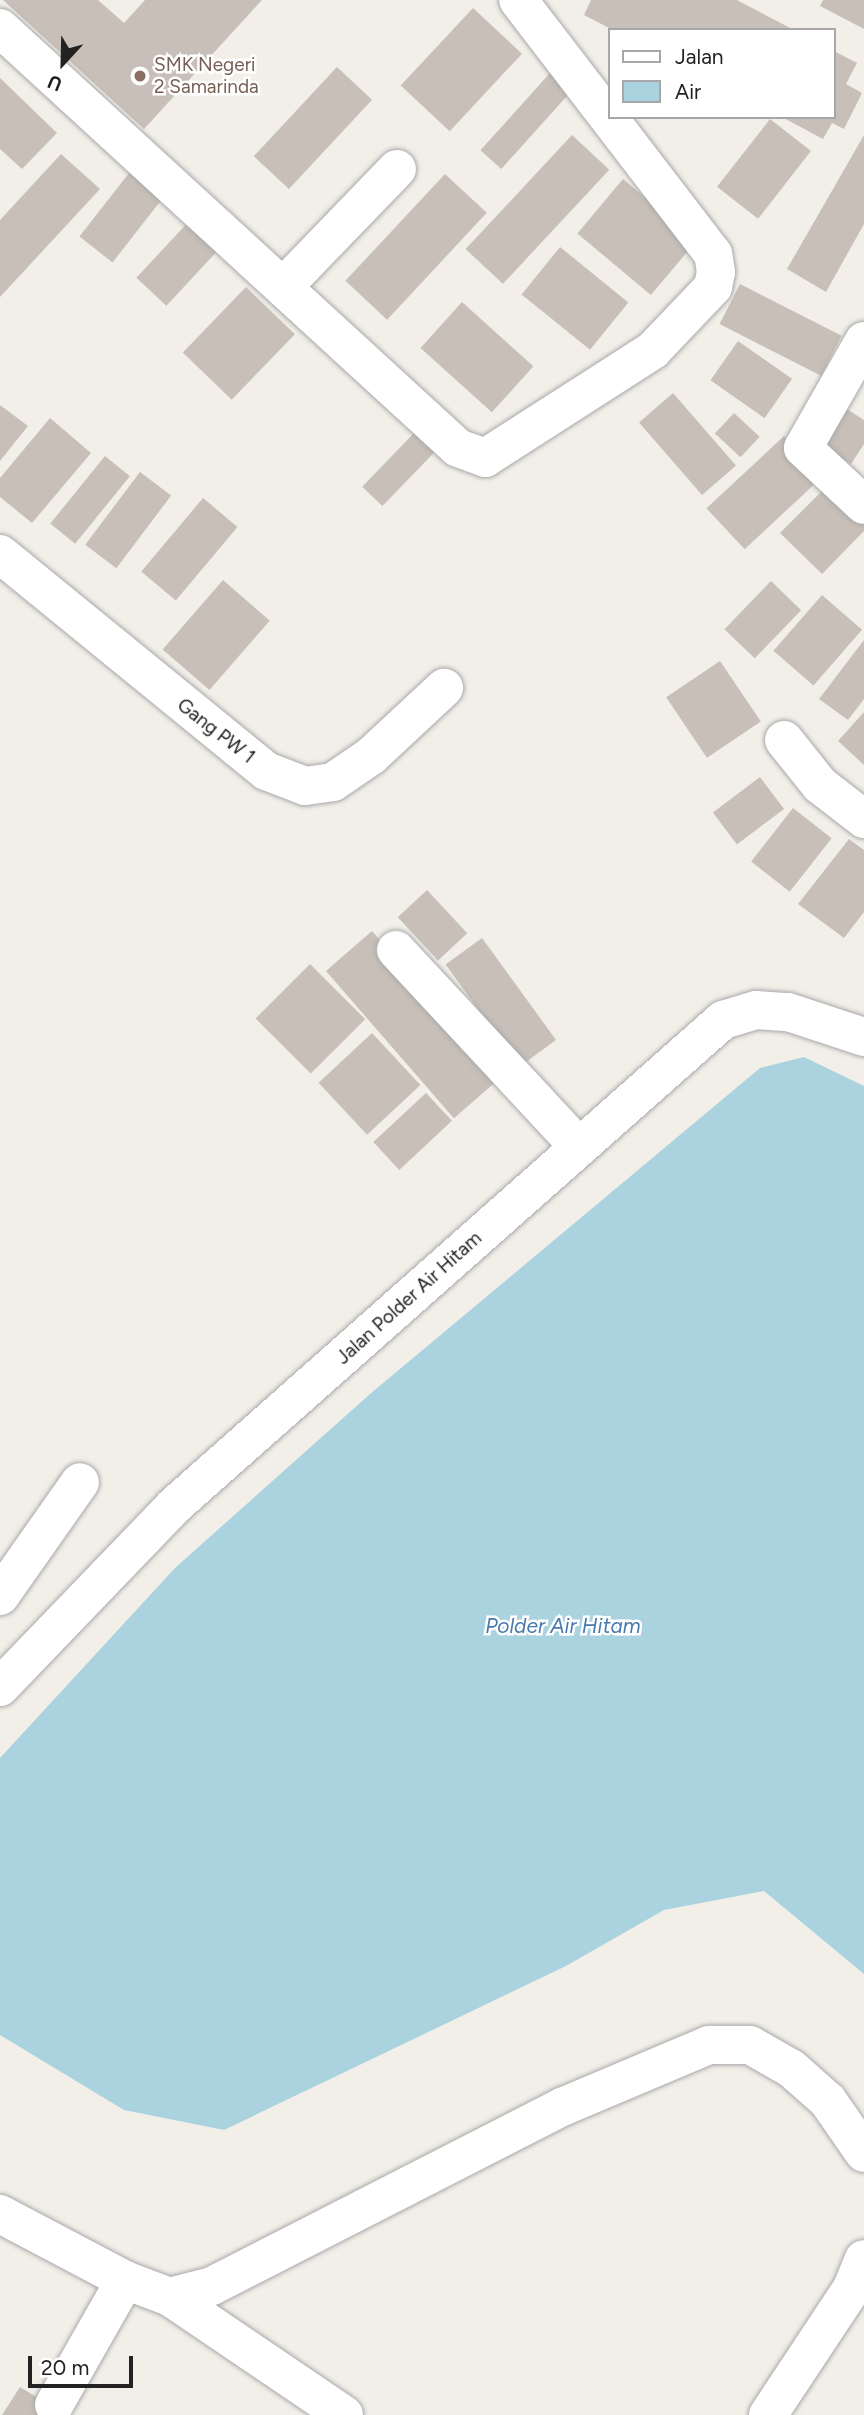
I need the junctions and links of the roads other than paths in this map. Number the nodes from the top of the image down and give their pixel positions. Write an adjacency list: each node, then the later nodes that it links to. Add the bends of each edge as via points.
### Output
1 (518, 0): 3 (street)
2 (0, 28): 6 (street)
3 (608, 117)
4 (609, 119): 6 (street, via 713,254 713,287 653,350 485,458 458,448)
5 (397, 169): 6 (street)
6 (283, 287)
7 (864, 341): 8 (street, via 803,448)
8 (864, 505)
9 (0, 554): 10 (street, Gang PW 1, via 266,771 305,786 333,782 371,756)
10 (444, 688)
11 (783, 740): 12 (street, via 820,785)
12 (864, 819)
13 (396, 950): 15 (street)
14 (864, 1037): 15 (street, Jalan Polder Air Hitam, via 788,1012 756,1010 723,1020)
15 (579, 1147): 18 (street, Jalan Polder Air Hitam, via 174,1506)
16 (80, 1482): 17 (street)
17 (0, 1596)
18 (3, 1678)
19 (864, 2153): 23 (street, via 828,2101 792,2069 750,2045 709,2045 562,2107 212,2286)
20 (0, 2214): 22 (street)
21 (864, 2259): 26 (street, via 852,2288)
22 (125, 2280): 23 (street); 24 (street)
23 (170, 2297): 25 (street)
24 (54, 2405)
25 (344, 2415)
26 (768, 2415)

